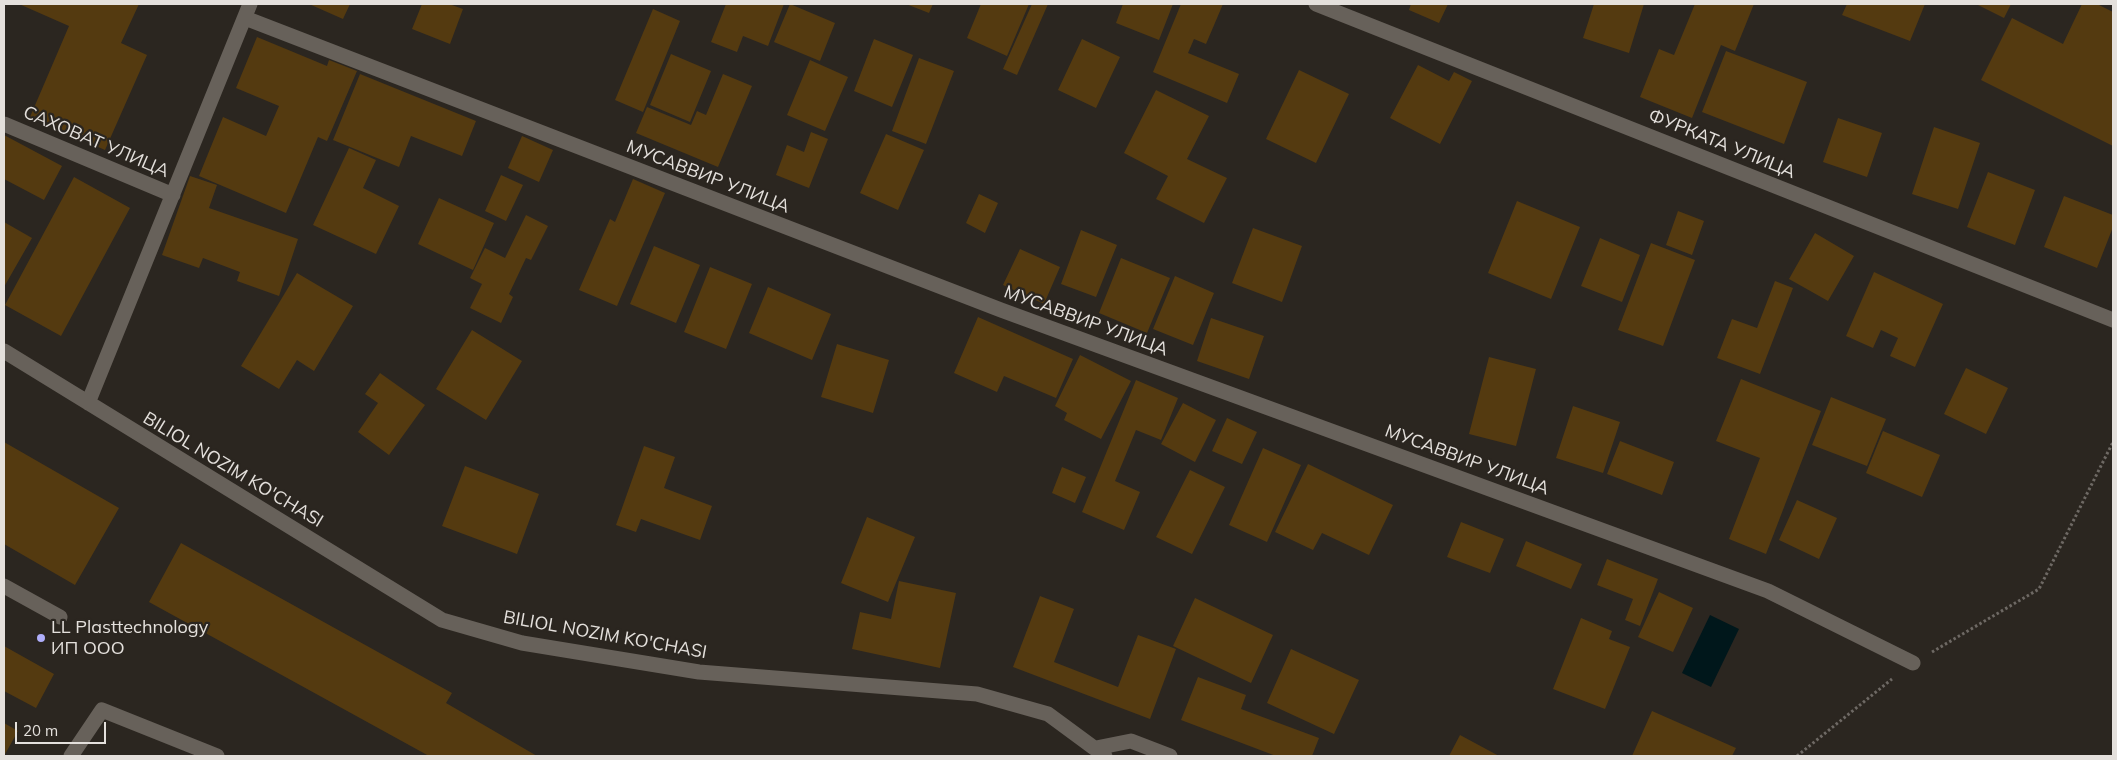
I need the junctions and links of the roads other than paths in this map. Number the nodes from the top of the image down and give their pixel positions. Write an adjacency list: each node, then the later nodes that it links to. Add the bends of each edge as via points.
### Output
1 (1316, 4): 5 (street, ФУРКАТА УЛИЦА)
2 (248, 11): 4 (street); 10 (street, МУСАВВИР УЛИЦА, via 1010,313 1768,591)
3 (4, 124): 4 (street, САХОВАТ УЛИЦА)
4 (173, 195): 7 (street)
5 (2113, 320)
6 (4, 351): 7 (street, BILIOL NOZIM KO'CHASI)
7 (88, 403): 11 (street, BILIOL NOZIM KO'CHASI, via 442,620 522,643 700,672 976,694 1048,714)
8 (4, 586): 9 (street)
9 (60, 617)
10 (1913, 663)
11 (1098, 754): 14 (street, BILIOL NOZIM KO'CHASI, via 1131,741)
12 (71, 756): 13 (street, via 102,710)
13 (217, 756)
14 (1170, 756)

